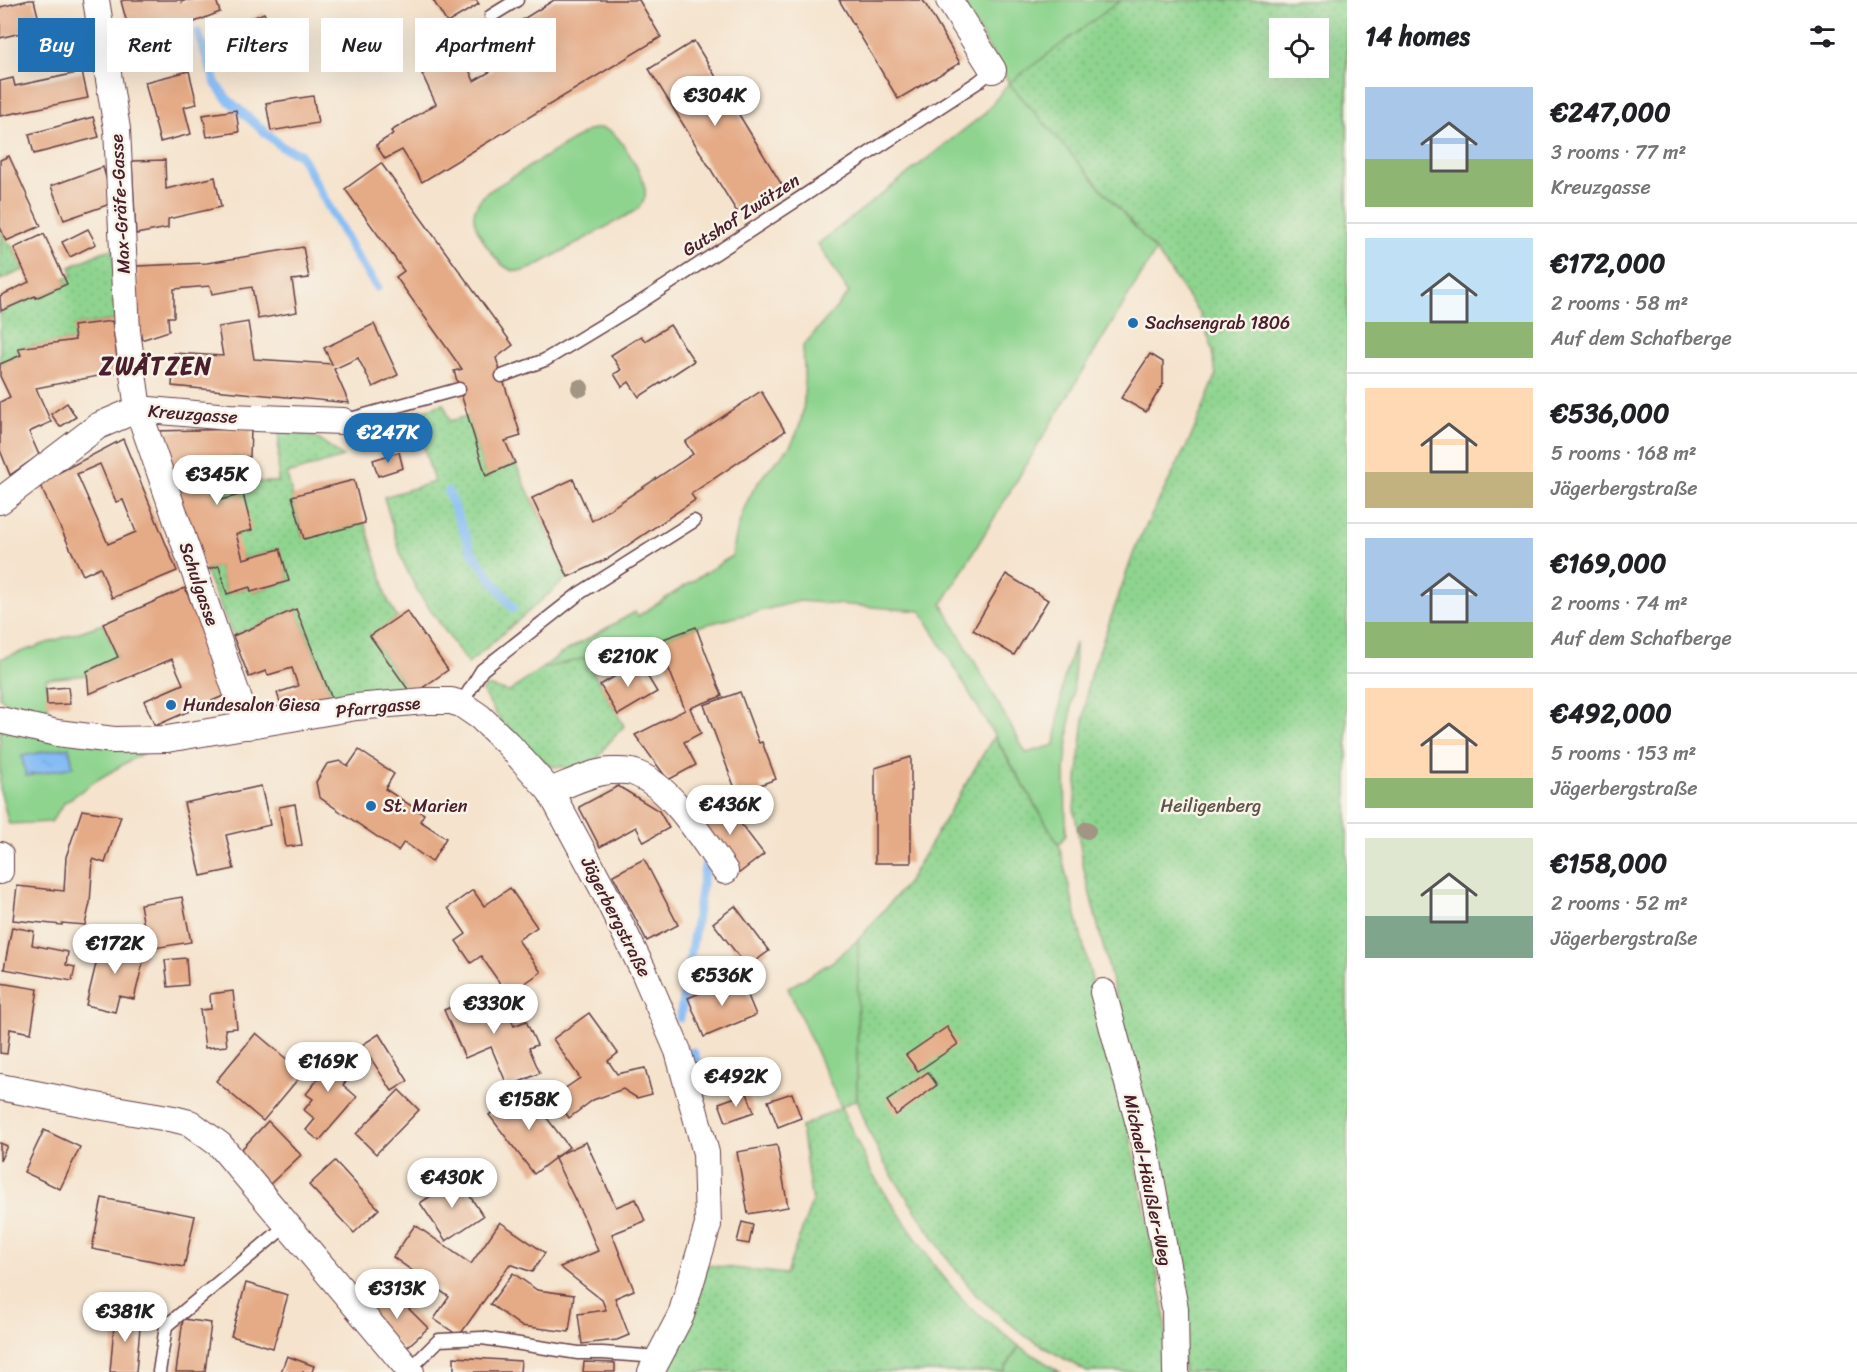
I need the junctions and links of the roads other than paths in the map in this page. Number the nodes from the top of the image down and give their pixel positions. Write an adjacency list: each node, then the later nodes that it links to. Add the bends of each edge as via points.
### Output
1 (96, 0): 8 (street, Max-Gräfe-Gasse, via 117,129 127,331)
2 (517, 0): 4 (lane)
3 (950, 0): 5 (street)
4 (491, 16)
5 (993, 70): 6 (lane, Gutshof Zwätzen, via 641,302 545,360)
6 (502, 376)
7 (459, 389): 9 (lane)
8 (138, 410): 9 (street, Kreuzgasse); 10 (street, Kreuzgasse, via 98,426); 14 (street, Schulgasse)
9 (343, 421)
10 (0, 501)
11 (694, 521): 12 (lane, via 571,600 482,670)
12 (461, 704): 14 (street, Pfarrgasse, via 425,701 357,707); 15 (street, Jägerbergstraße, via 508,744)
13 (0, 720): 14 (street, Pfarrgasse, via 57,734 114,741 167,739)
14 (248, 726)
15 (550, 791): 18 (street, via 609,771 633,772 653,782 671,799); 22 (street, Jägerbergstraße, via 660,1006 678,1051 706,1153 708,1225 681,1315)
16 (0, 855): 17 (street)
17 (0, 871)
18 (725, 871)
19 (1103, 992): 25 (street, Michael-Häußler-Weg, via 1145,1146 1175,1308)
20 (0, 1087): 21 (street, via 190,1123 220,1145)
21 (287, 1225): 23 (street); 24 (lane, via 166,1326)
22 (655, 1365): 23 (lane, via 602,1353 482,1338 439,1340)
23 (411, 1371)
24 (159, 1372)
25 (1176, 1372)

